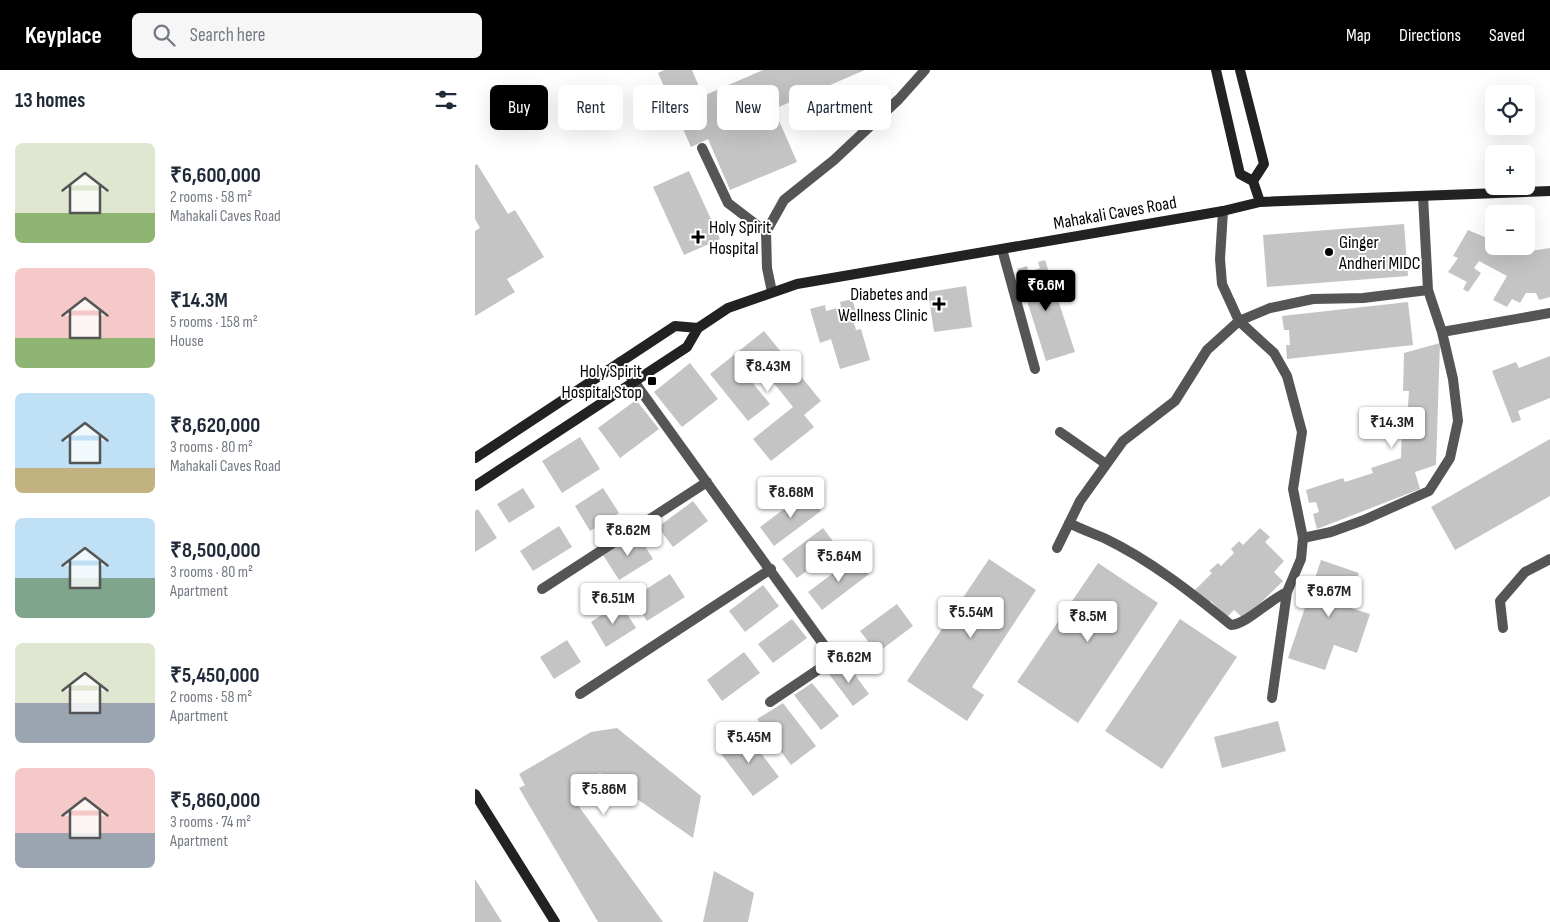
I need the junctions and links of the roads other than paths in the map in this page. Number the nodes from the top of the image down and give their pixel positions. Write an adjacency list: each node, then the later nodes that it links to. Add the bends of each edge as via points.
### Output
1 (925, 70): 10 (street, via 834,160 784,200)
2 (1216, 70): 5 (main road, via 1240,174)
3 (1240, 70): 5 (main road, via 1264,164)
4 (702, 148): 10 (street, via 728,203)
5 (1253, 181): 8 (main road)
6 (1550, 191): 7 (main road, Mahakali Caves Road)
7 (1423, 196): 8 (main road, Mahakali Caves Road); 12 (street)
8 (1260, 202): 9 (main road, Mahakali Caves Road)
9 (1223, 211): 11 (main road, Mahakali Caves Road); 15 (street, via 1222,284)
10 (767, 232): 13 (street, via 767,268)
11 (1002, 249): 13 (main road, Mahakali Caves Road, via 797,284); 19 (street)
12 (1428, 290): 15 (street, via 1363,298 1313,299 1270,308); 17 (street)
13 (773, 292): 16 (main road, Mahakali Caves Road, via 728,308)
14 (1550, 312): 17 (street)
15 (1239, 320): 23 (street, via 1207,350 1175,401 1123,441); 27 (street, via 1274,353 1287,376 1302,432 1293,489)
16 (698, 328): 18 (main road, via 675,326); 20 (main road, Mahakali Caves Road, via 687,347)
17 (1442, 332): 27 (street, via 1453,379 1458,421 1450,458 1429,491 1364,520)
18 (621, 362): 20 (street); 22 (main road)
19 (1035, 369)
20 (635, 383): 24 (street); 25 (main road, Mahakali Caves Road)
21 (1060, 432): 23 (street)
22 (475, 458)
23 (1106, 464): 26 (street, via 1080,500)
24 (707, 482): 30 (street); 31 (street)
25 (475, 486)
26 (1069, 522): 28 (street); 32 (street, via 1105,538 1182,585 1231,625 1242,624)
27 (1303, 538): 32 (street, via 1301,559)
28 (1057, 548)
29 (1550, 559): 33 (street, via 1525,572 1500,601)
30 (771, 570): 34 (street); 36 (street, via 829,656 825,664)
31 (542, 589)
32 (1287, 592): 35 (street)
33 (1503, 628)
34 (580, 694)
35 (1272, 698)
36 (770, 702)
37 (475, 794): 38 (main road)
38 (555, 922)

